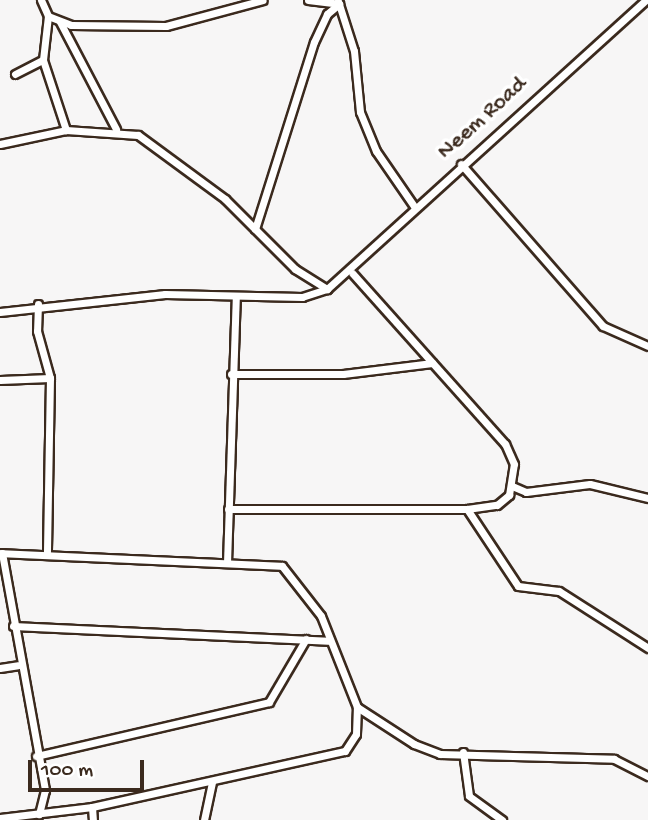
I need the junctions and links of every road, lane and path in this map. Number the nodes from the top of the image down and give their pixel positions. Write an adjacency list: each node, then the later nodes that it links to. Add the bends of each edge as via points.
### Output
1 (41, 0): 6 (street)
2 (263, 0): 7 (street, via 166,26)
3 (308, 0): 5 (street)
4 (646, 0): 13 (street, Neem Road)
5 (338, 2): 14 (street, via 354,51 360,112 376,151); 15 (street, via 314,41)
6 (48, 16): 7 (street); 8 (street)
7 (60, 22): 10 (street)
8 (43, 60): 9 (street); 11 (street)
9 (15, 74)
10 (116, 129): 11 (street); 15 (street, via 138,135 188,170)
11 (66, 130): 12 (street)
12 (0, 144)
13 (461, 164): 14 (street, Neem Road); 21 (street, via 603,326)
14 (414, 206): 16 (street, Neem Road)
15 (255, 229): 17 (street, via 295,269)
16 (352, 273): 17 (street, Neem Road); 22 (street)
17 (327, 289): 18 (street, Neem Road, via 302,298)
18 (236, 296): 19 (street, Neem Road); 23 (street)
19 (38, 304): 20 (street, Neem Road); 24 (street, via 37,331)
20 (0, 312)
21 (648, 346)
22 (432, 363): 23 (street, via 343,374); 26 (street, via 505,444 514,464)
23 (230, 374): 28 (street)
24 (50, 377): 25 (street); 31 (street)
25 (0, 380)
26 (512, 486): 27 (street, via 537,492 590,484); 29 (street, via 497,505)
27 (648, 498)
28 (228, 509): 29 (street); 32 (street)
29 (467, 509): 36 (street, via 518,586 558,591)
30 (1, 552): 31 (street); 33 (street)
31 (47, 552): 32 (street)
32 (228, 563): 35 (street, via 286,569 321,615)
33 (13, 626): 34 (street); 37 (street)
34 (306, 639): 35 (street); 41 (street, via 269,702)
35 (328, 641): 39 (street)
36 (648, 648)
37 (18, 665): 38 (street); 41 (street)
38 (0, 668)
39 (358, 707): 40 (street, via 414,744 440,754); 43 (street, via 356,734 345,751)
40 (463, 752): 42 (street, via 614,759); 50 (street, via 469,796)
41 (36, 756): 45 (street, via 45,790)
42 (648, 776)
43 (212, 782): 44 (street); 49 (street)
44 (92, 807): 45 (street); 48 (street)
45 (39, 814): 47 (street)
46 (0, 818): 47 (street)
47 (15, 818)
48 (93, 820)
49 (204, 820)
50 (502, 820)

